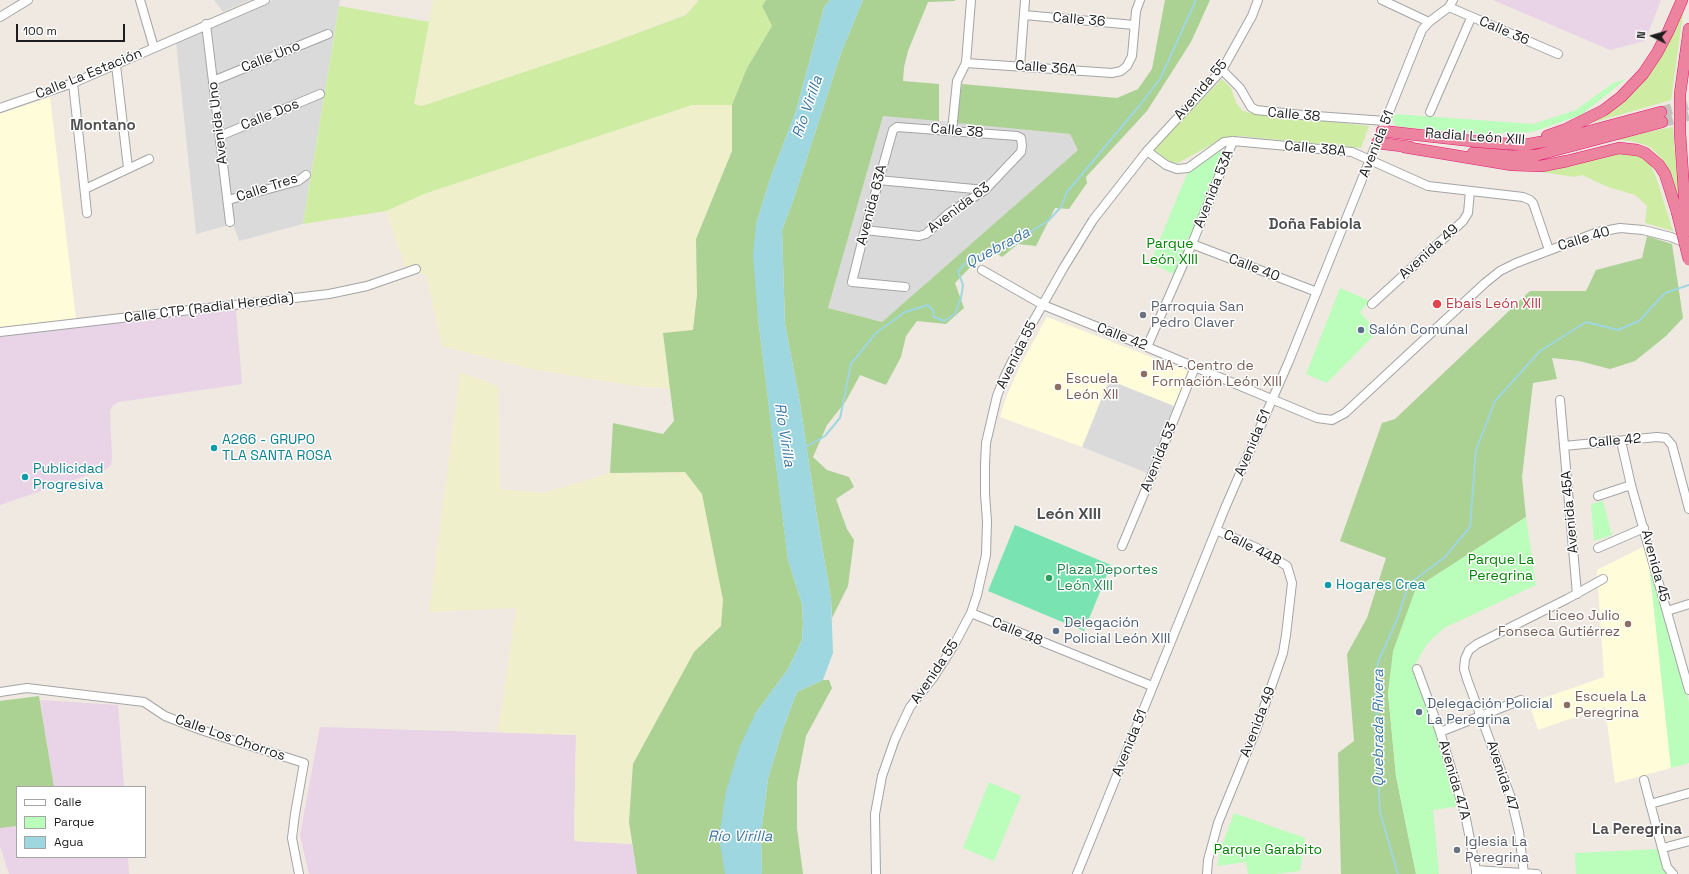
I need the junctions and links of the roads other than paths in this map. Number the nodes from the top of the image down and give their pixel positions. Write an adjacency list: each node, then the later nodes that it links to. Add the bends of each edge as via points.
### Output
1 (28, 0): 13 (street)
2 (140, 0): 20 (street)
3 (264, 0): 10 (street, Calle La Estación)
4 (971, 0): 22 (street)
5 (1025, 0): 12 (street)
6 (1140, 0): 17 (street)
7 (1258, 0): 25 (street, Avenida 55)
8 (1382, 0): 15 (street)
9 (1682, 0): 37 (highway, via 1665,39 1643,74 1604,110 1547,136)
10 (247, 3): 16 (street, Calle La Estación)
11 (1451, 4): 14 (street, Calle 36); 15 (street, Avenida 51)
12 (1024, 15): 17 (street, Calle 36); 24 (street)
13 (0, 17)
14 (1471, 18): 21 (street, Calle 36); 30 (street)
15 (1429, 22): 31 (street, Avenida 51, via 1422,30)
16 (206, 24): 20 (street, Calle La Estación); 26 (street, Avenida Uno)
17 (1134, 25): 24 (street, Calle 36A, via 1132,56 1125,69 1112,73)
18 (1689, 29): 50 (highway, via 1680,94)
19 (328, 34): 26 (street, Calle Uno)
20 (154, 48): 23 (street, Calle La Estación)
21 (1558, 54)
22 (966, 62): 24 (street, Calle 36A); 33 (street, via 957,81)
23 (116, 65): 27 (street, Calle La Estación); 43 (street)
24 (1020, 66)
25 (1222, 70): 31 (street, Calle 38, via 1240,88 1251,107 1256,110); 40 (street, Avenida 55)
26 (213, 81): 34 (street, Avenida Uno)
27 (73, 83): 29 (street, Calle La Estación); 46 (street)
28 (320, 94): 34 (street, Calle Dos)
29 (0, 108)
30 (1430, 112)
31 (1384, 126): 37 (highway, Radial León XIII); 38 (street, Avenida 51)
32 (894, 128): 33 (street, Calle 38, via 897,126); 45 (street, Avenida 63A)
33 (952, 131): 35 (street, Calle 38)
34 (220, 136): 49 (street, Avenida Uno)
35 (1021, 138): 47 (street, Avenida 63, via 1021,152)
36 (1233, 141): 40 (street, Calle 38A, via 1224,142 1188,168 1177,169 1166,165); 42 (street, Calle 38A, via 1352,152); 54 (street, Avenida 53A)
37 (1481, 142): 39 (highway, Radial León XIII, via 1549,142 1661,117 1555,152 1527,157)
38 (1377, 143): 39 (highway, Radial León XIII); 42 (street, Avenida 51)
39 (1404, 147): 50 (highway, via 1512,165 1542,166 1619,148 1637,150 1659,164)
40 (1147, 151): 64 (street, Avenida 55, via 1093,220)
41 (149, 159): 43 (street)
42 (1371, 160): 48 (street, Calle 38A, via 1428,186); 62 (street, Avenida 51)
43 (128, 168): 46 (street)
44 (306, 175): 49 (street, Calle Tres, via 298,181)
45 (878, 180): 47 (street); 53 (street, Avenida 63A)
46 (85, 189): 51 (street)
47 (985, 190): 53 (street, Avenida 63, via 949,212 926,234 919,236)
48 (1470, 191): 57 (street, Calle 38A, via 1530,200); 63 (street, Avenida 49, via 1468,213 1464,221)
49 (228, 200): 52 (street, Avenida Uno)
50 (1681, 209): 56 (highway, bridge); 58 (highway, bridge)
51 (87, 213)
52 (230, 222)
53 (865, 230): 61 (street, Avenida 63A, via 852,282)
54 (1192, 244): 62 (street, Calle 40); 66 (street, Avenida 53A)
55 (1689, 245): 57 (street, Calle 40, via 1643,230 1620,228 1598,232)
56 (1689, 249)
57 (1549, 250): 70 (street, Calle 40, via 1500,271 1345,413)
58 (1689, 260)
59 (416, 269): 65 (street, Calle CTP (Radial Heredia), via 367,286 329,294)
60 (982, 270): 64 (street, Calle 42)
61 (905, 288)
62 (1317, 292): 68 (street, Avenida 51)
63 (1372, 304)
64 (1043, 305): 66 (street, Calle 42); 85 (street, Avenida 55, via 1011,363 997,396 986,443 986,555)
65 (0, 332)
66 (1147, 347): 67 (street, Calle 42)
67 (1195, 367): 68 (street, Calle 42); 78 (street, Avenida 53)
68 (1272, 400): 70 (street, Calle 42, via 1317,418); 77 (street, Avenida 51)
69 (1560, 400): 72 (street, Avenida 45A)
70 (1332, 420)
71 (1621, 441): 72 (street, Calle 42); 73 (street, Avenida 45); 75 (street, Calle 42, via 1666,438 1672,445)
72 (1564, 446): 82 (street, Avenida 45A)
73 (1632, 485): 74 (street); 76 (street, Avenida 45)
74 (1598, 496)
75 (1689, 509)
76 (1644, 528): 79 (street); 84 (street, Avenida 45)
77 (1216, 530): 80 (street, Calle 44B, via 1257,548); 87 (street, Avenida 51)
78 (1122, 546)
79 (1598, 548)
80 (1287, 566): 103 (street, Avenida 49, via 1292,583 1283,653 1256,730 1218,823 1209,854)
81 (1603, 579): 82 (street)
82 (1577, 594): 91 (street, Avenida 47, via 1469,650 1464,659 1464,669)
83 (1689, 604): 84 (street)
84 (1667, 611): 88 (street, Avenida 45)
85 (972, 613): 87 (street, Calle 48); 101 (street, Avenida 55, via 954,645 910,707 895,739 882,776 875,814)
86 (1417, 669): 92 (street, Avenida 47A)
87 (1152, 686): 102 (street, Avenida 51)
88 (1689, 690)
89 (0, 692): 100 (street, Calle Los Chorros, via 27,688 144,702 165,716 201,730 304,763 292,838)
90 (1521, 700): 91 (street)
91 (1482, 716): 92 (street); 99 (street, Avenida 47, via 1511,798 1519,832)
92 (1440, 732): 98 (street, Avenida 47A, via 1466,814)
93 (1644, 780): 95 (street)
94 (1689, 792): 95 (street)
95 (1650, 804): 97 (street)
96 (1689, 841): 97 (street)
97 (1662, 848): 105 (street, via 1667,867)
98 (1476, 872): 99 (street)
99 (1524, 873): 104 (street)
100 (299, 874)
101 (876, 874)
102 (1077, 874)
103 (1207, 874)
104 (1537, 874)
105 (1673, 874)

